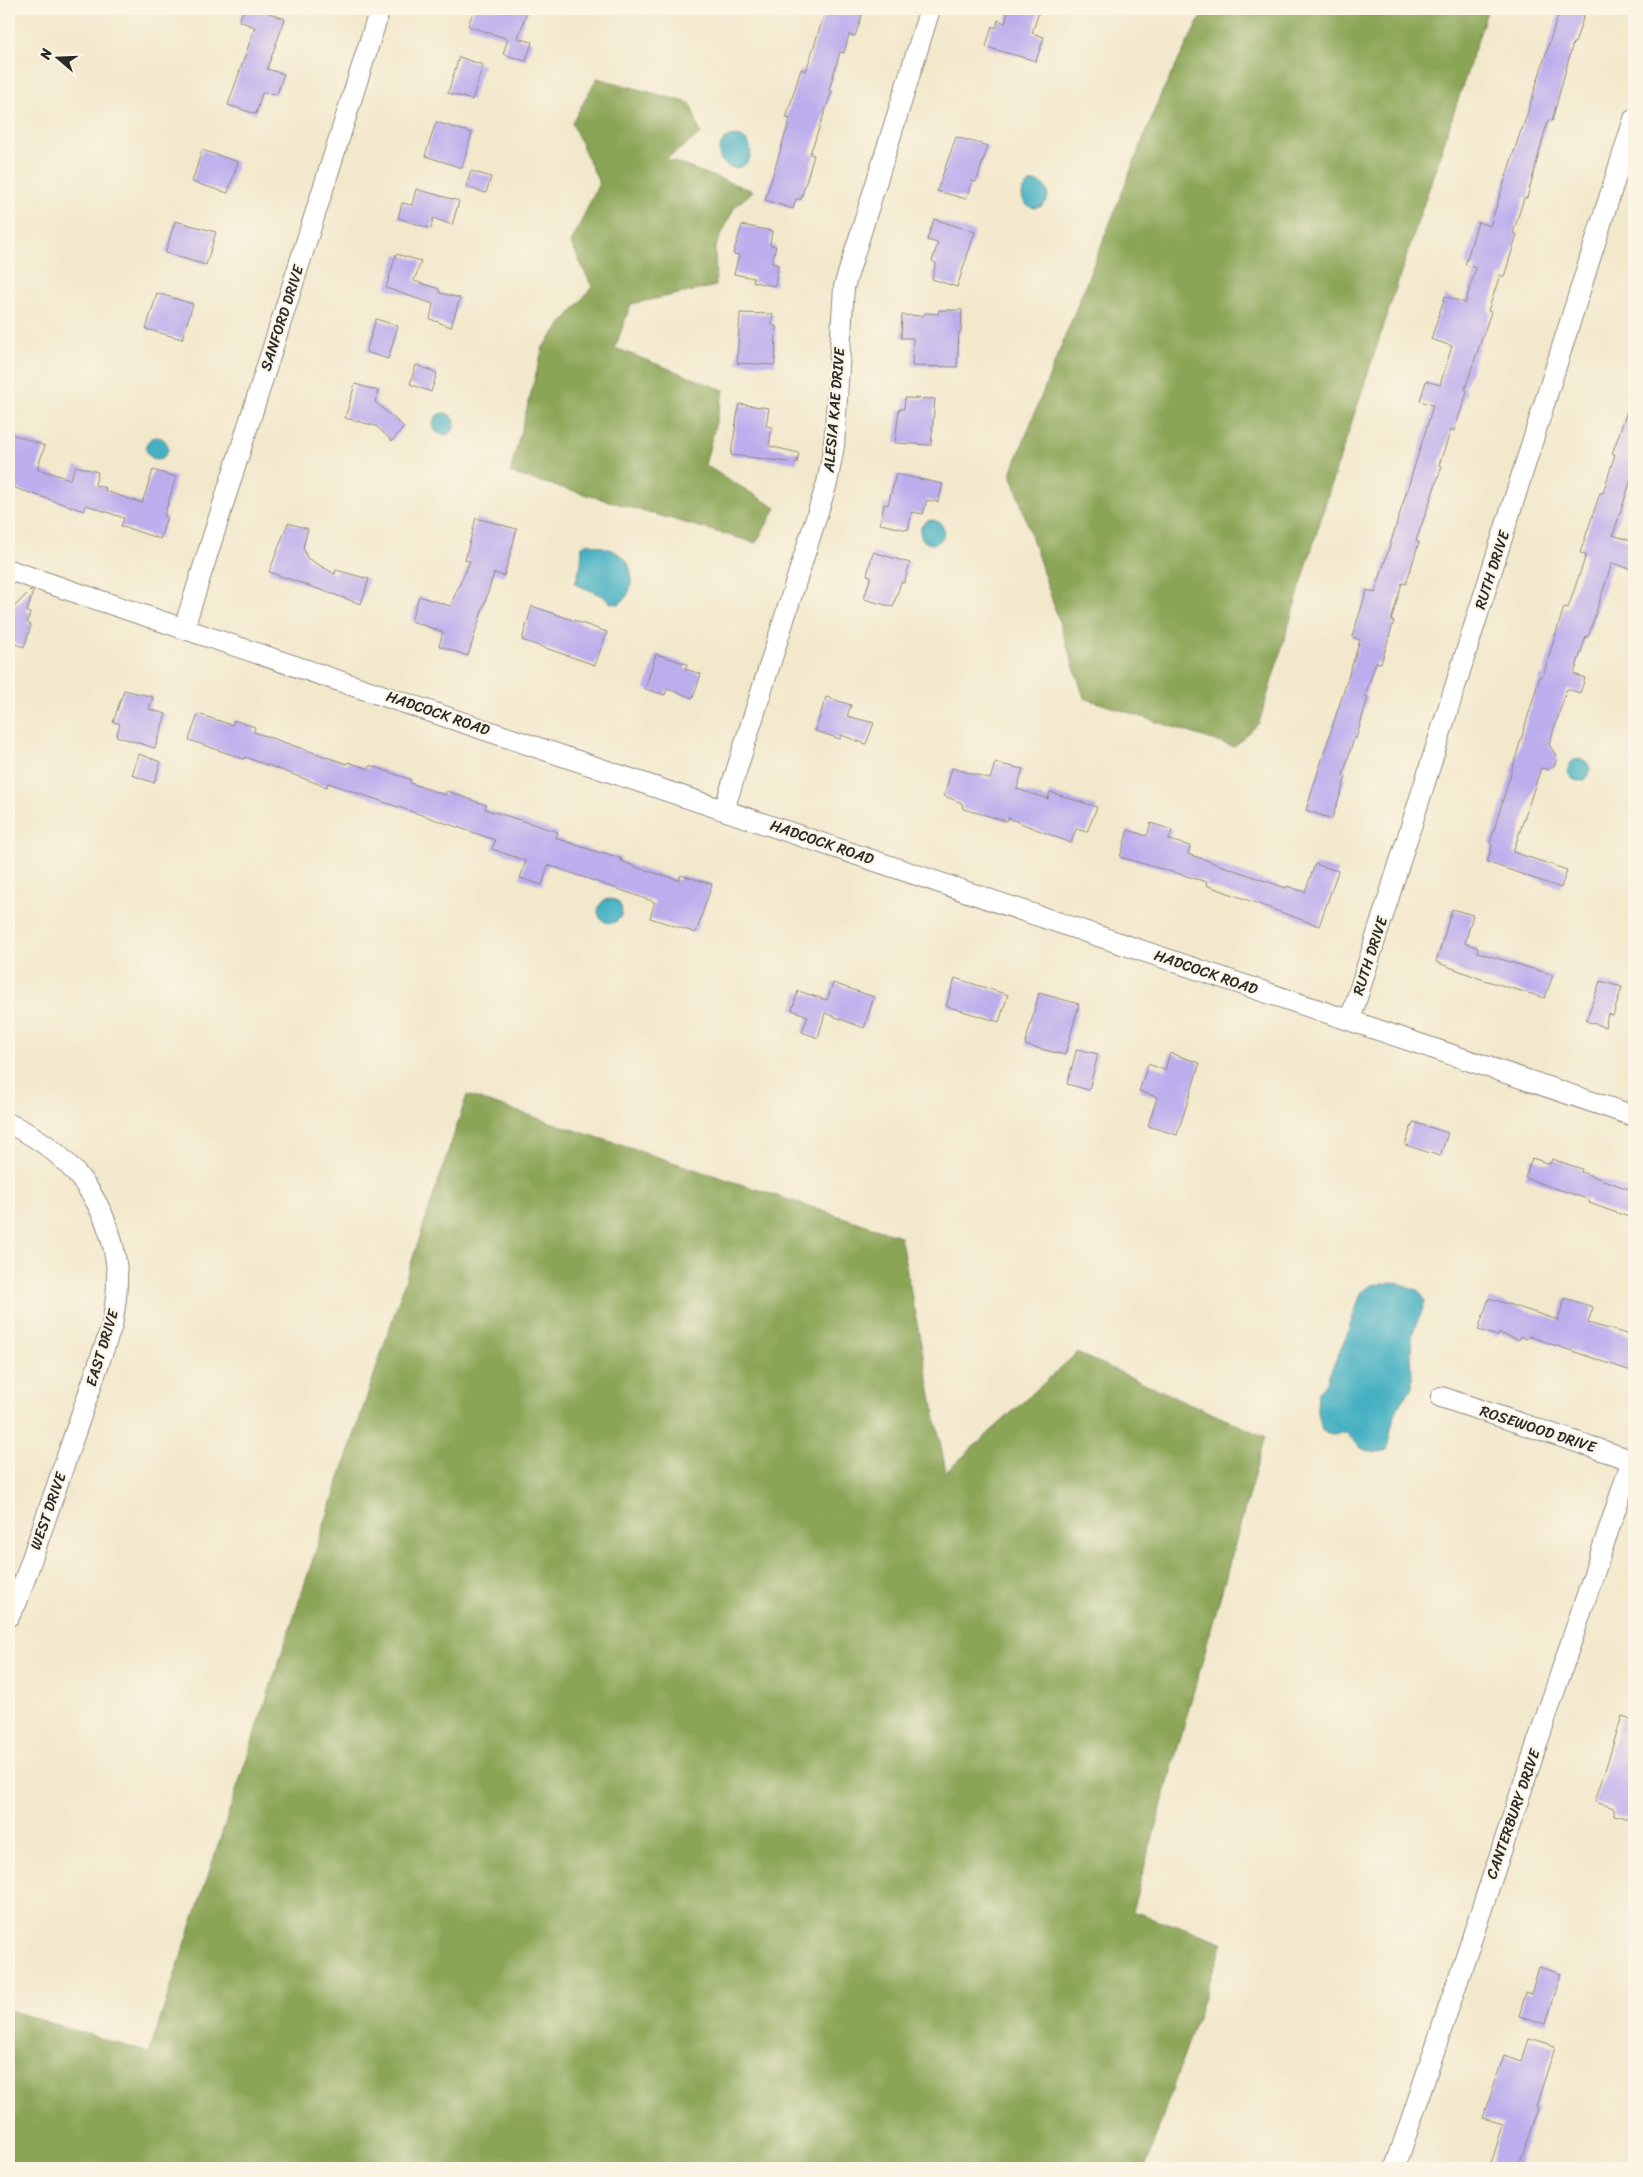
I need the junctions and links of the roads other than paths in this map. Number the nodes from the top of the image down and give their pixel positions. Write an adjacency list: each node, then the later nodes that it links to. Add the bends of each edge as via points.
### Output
1 (380, 9): 5 (street, SANFORD DRIVE)
2 (930, 9): 6 (street, ALESIA KAE DRIVE, via 844,288 834,446 827,483)
3 (1634, 120): 7 (street, RUTH DRIVE)
4 (9, 570): 5 (street, HADCOCK ROAD)
5 (184, 628): 6 (street, HADCOCK ROAD)
6 (724, 810): 7 (street, HADCOCK ROAD)
7 (1350, 1020): 8 (street, HADCOCK ROAD)
8 (1634, 1116)
9 (9, 1124): 12 (street, EAST DRIVE, via 48,1146 90,1191 103,1215 117,1272 112,1325)
10 (1441, 1397): 11 (street, ROSEWOOD DRIVE)
11 (1633, 1460): 14 (street, CANTERBURY DRIVE)
12 (65, 1462): 13 (street, WEST DRIVE, via 17,1602)
13 (9, 1616)
14 (1395, 2168)

